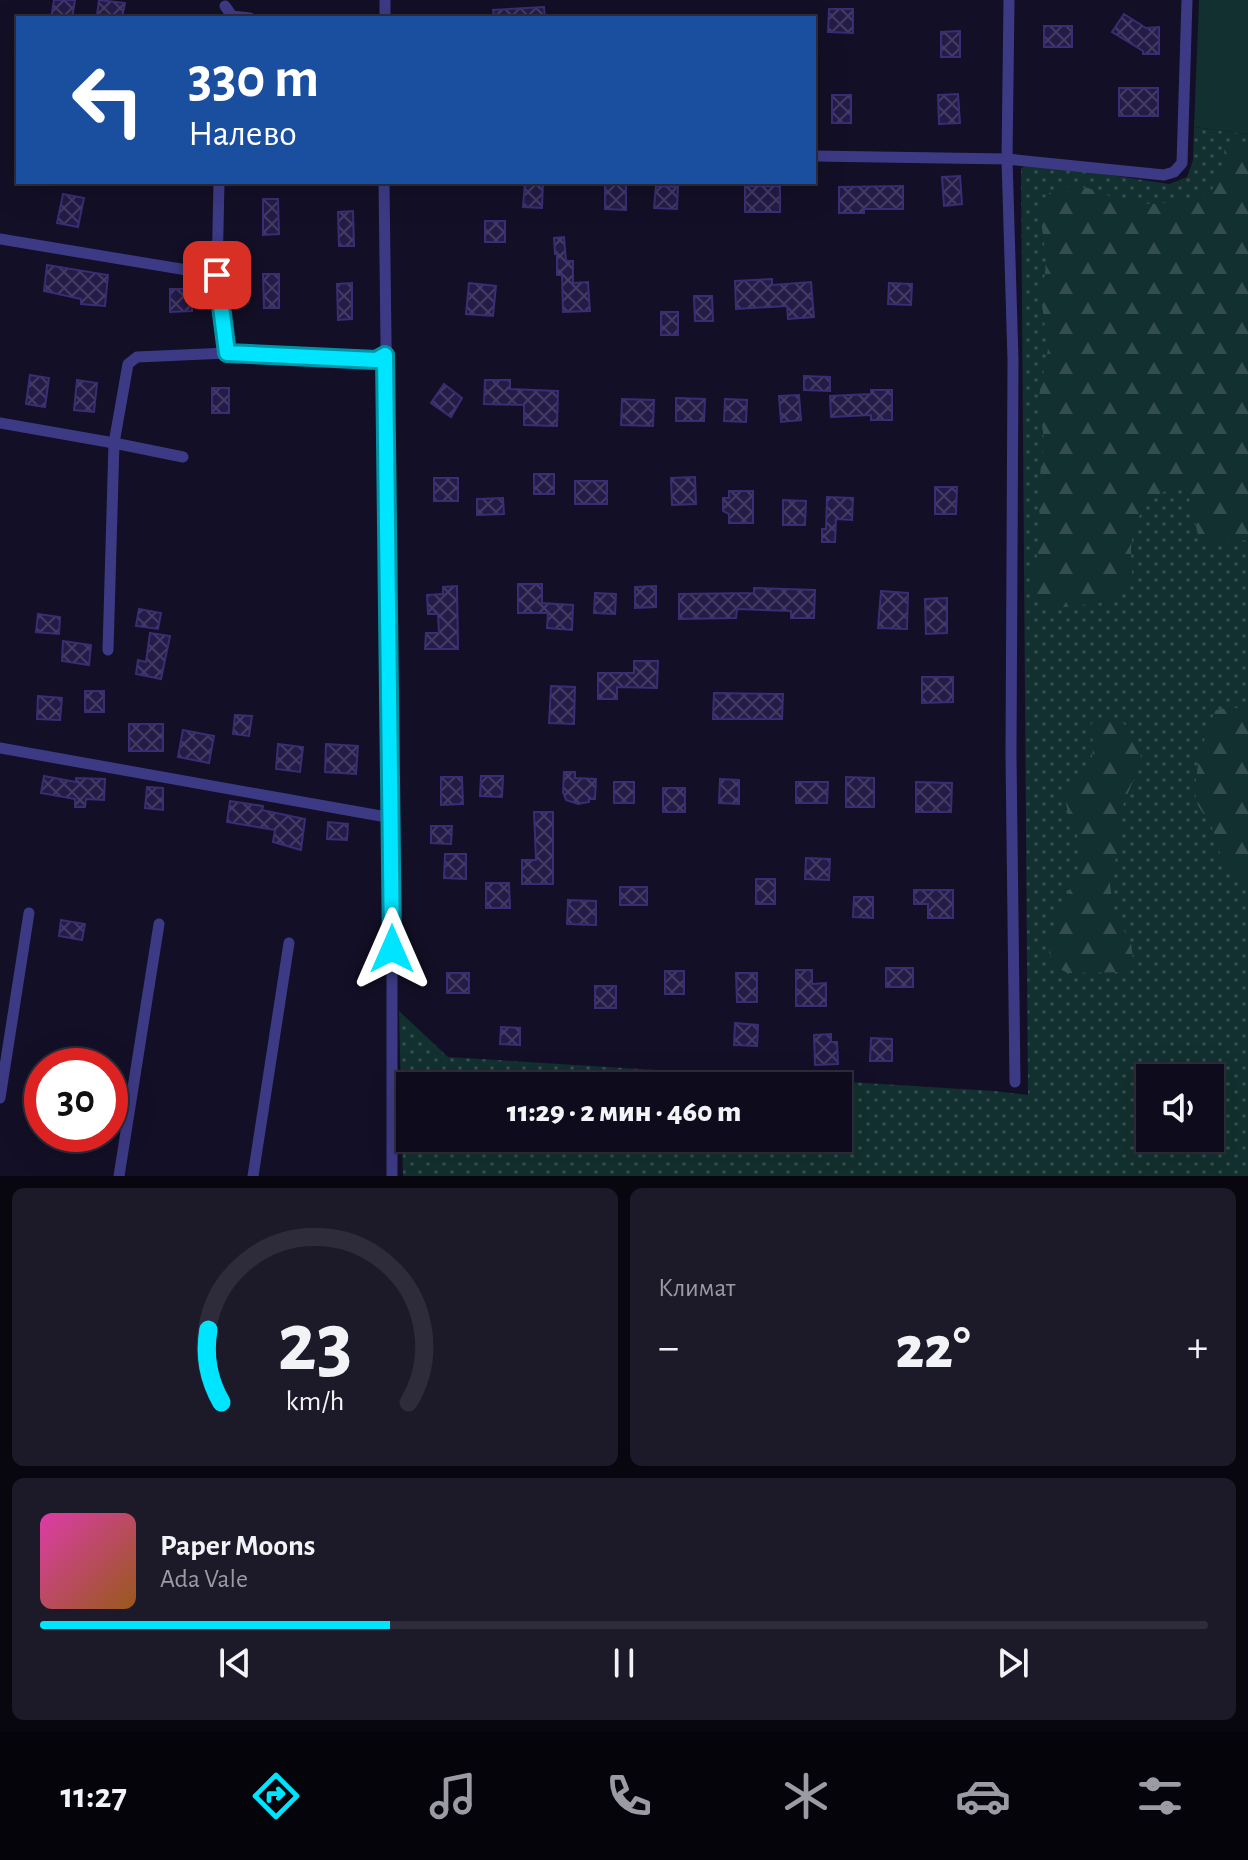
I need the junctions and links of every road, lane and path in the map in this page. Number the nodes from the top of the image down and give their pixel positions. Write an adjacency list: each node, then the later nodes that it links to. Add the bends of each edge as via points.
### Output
1 (1009, 0): 6 (street)
2 (1187, 0): 6 (street, via 1182,163 1174,172)
3 (228, 16): 4 (street, via 225,6)
4 (232, 16)
5 (816, 156): 6 (street)
6 (1007, 159): 22 (street, via 1013,360)
7 (219, 184): 10 (street)
8 (384, 184): 12 (street)
9 (0, 239): 10 (street)
10 (217, 275): 11 (street)
11 (227, 353): 12 (street, via 376,360); 14 (street, via 137,357 128,364)
12 (385, 355): 18 (street)
13 (0, 423): 14 (street)
14 (114, 443): 15 (street); 16 (street)
15 (183, 457)
16 (108, 650)
17 (0, 748): 18 (street)
18 (392, 818): 26 (street)
19 (29, 913): 23 (street)
20 (159, 924): 24 (street)
21 (289, 943): 25 (street)
22 (1015, 1082)
23 (0, 1098)
24 (119, 1176)
25 (253, 1176)
26 (392, 1176)

